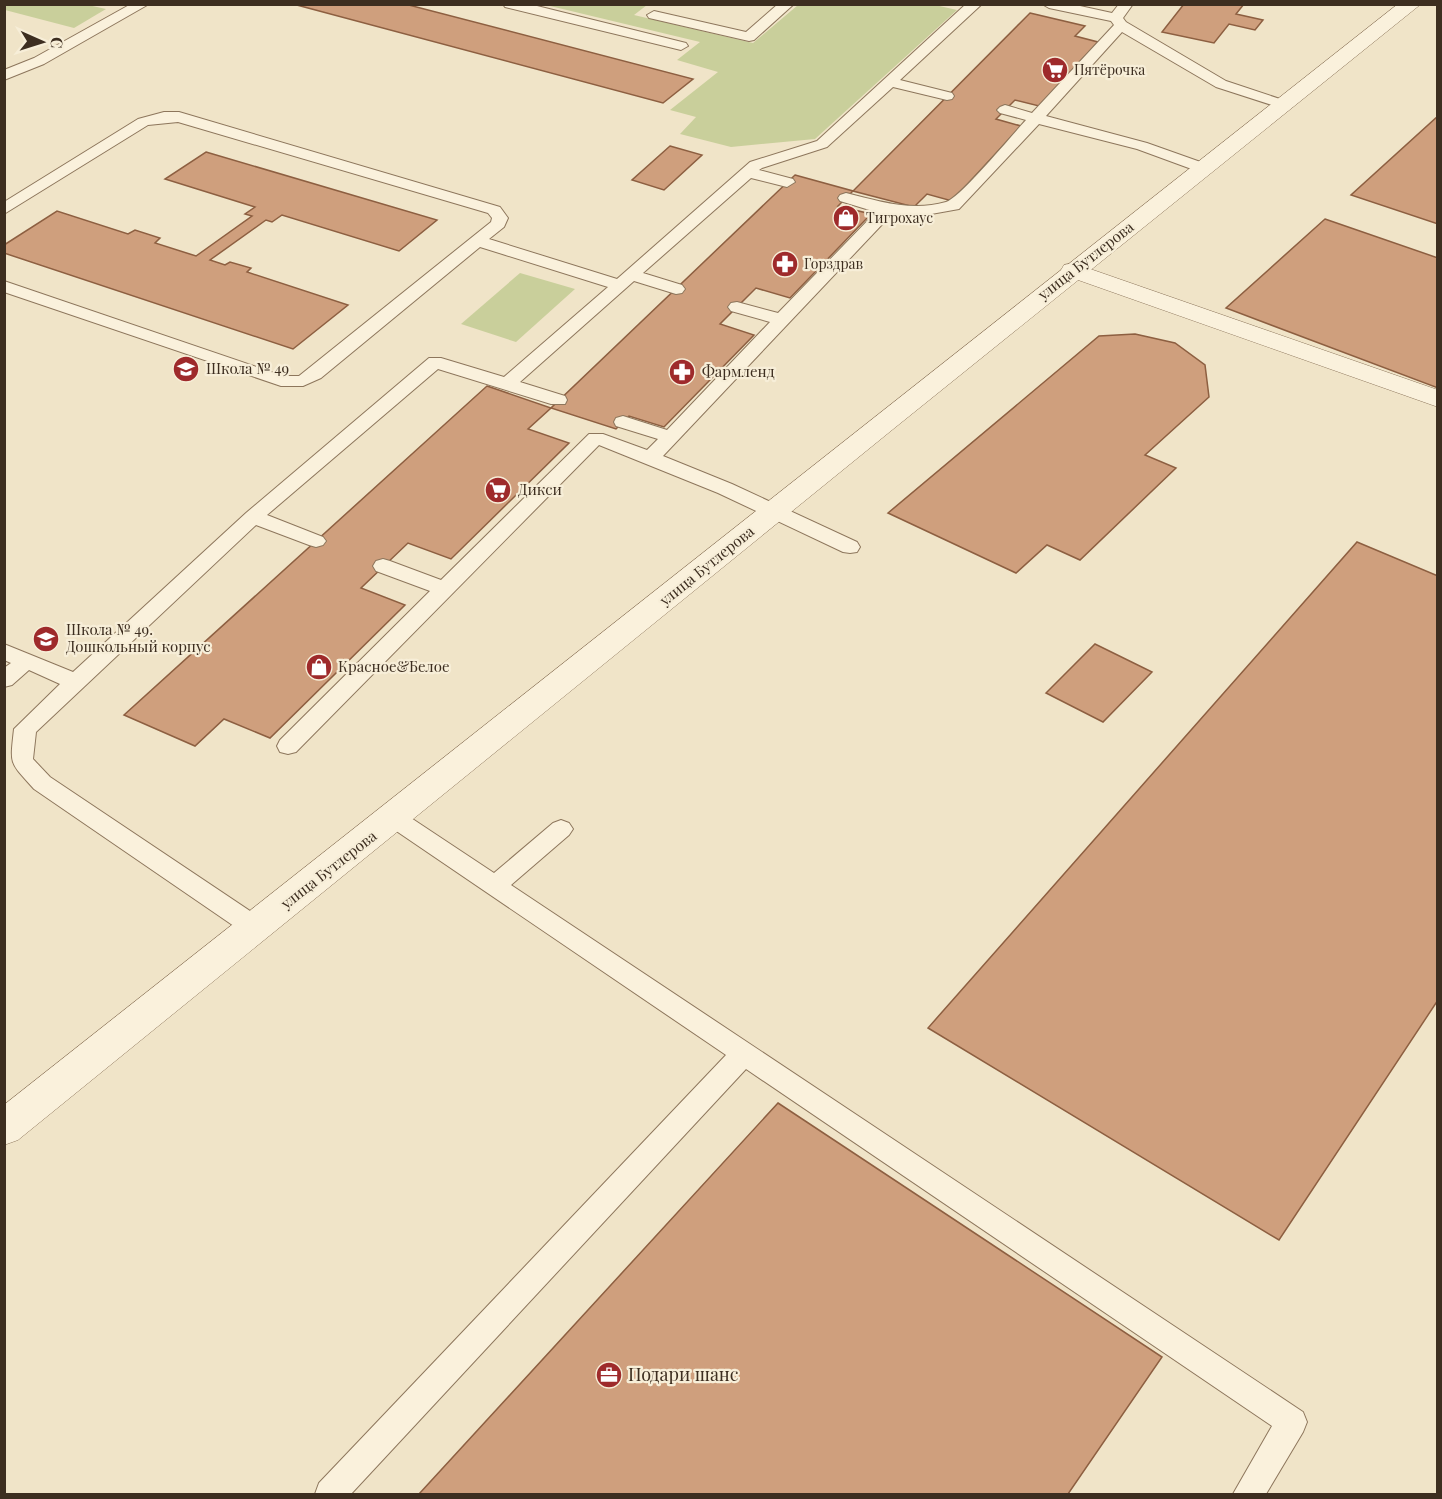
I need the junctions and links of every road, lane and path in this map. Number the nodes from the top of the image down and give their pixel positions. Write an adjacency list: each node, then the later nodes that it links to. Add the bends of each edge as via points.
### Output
1 (142, 4): 11 (lane)
2 (510, 4): 10 (lane)
3 (787, 4): 8 (lane, via 749,37)
4 (975, 4): 12 (lane)
5 (1049, 4): 9 (lane)
6 (1126, 4): 9 (lane)
7 (1411, 4): 14 (street, улица Бутлерова)
8 (654, 15)
9 (1119, 21): 14 (lane, via 1221,84); 16 (lane)
10 (681, 46)
11 (4, 76)
12 (890, 82): 13 (lane); 18 (lane, via 822,144 756,165)
13 (947, 96)
14 (1284, 105): 17 (street, улица Бутлерова)
15 (1005, 110): 16 (lane)
16 (1036, 118): 17 (lane, via 1142,146); 22 (lane, via 953,206)
17 (1203, 168): 24 (street, улица Бутлерова)
18 (748, 172): 19 (lane); 25 (lane)
19 (787, 182)
20 (846, 198): 22 (lane)
21 (4, 209): 23 (lane, via 143,122 179,117 494,210 500,218 498,224)
22 (887, 210): 29 (lane)
23 (477, 242): 25 (lane); 26 (lane, via 315,374 291,383)
24 (1073, 270): 31 (street); 36 (street, улица Бутлерова)
25 (626, 280): 27 (lane); 30 (lane)
26 (4, 286)
27 (676, 289)
28 (737, 307): 29 (lane)
29 (782, 320): 34 (lane)
30 (507, 384): 32 (lane); 37 (lane, via 435,362)
31 (1437, 399)
32 (558, 400)
33 (623, 422): 34 (lane)
34 (670, 437): 35 (lane)
35 (652, 456): 36 (lane); 41 (lane, via 596,438)
36 (776, 511): 39 (lane); 47 (street, улица Бутлерова)
37 (254, 517): 38 (lane); 45 (lane)
38 (316, 541)
39 (850, 547)
40 (383, 566): 41 (lane)
41 (444, 589): 46 (lane)
42 (4, 651): 43 (lane)
43 (27, 661): 44 (lane); 45 (lane)
44 (4, 680)
45 (75, 682): 50 (lane, via 24,729 22,761 42,783)
46 (288, 746)
47 (394, 818): 49 (lane); 50 (street, улица Бутлерова)
48 (561, 830): 49 (lane)
49 (494, 886): 51 (lane)
50 (256, 928): 52 (street, улица Бутлерова)
51 (743, 1055): 53 (lane); 54 (lane, via 1292,1422)
52 (4, 1128)
53 (330, 1494)
54 (1249, 1494)

